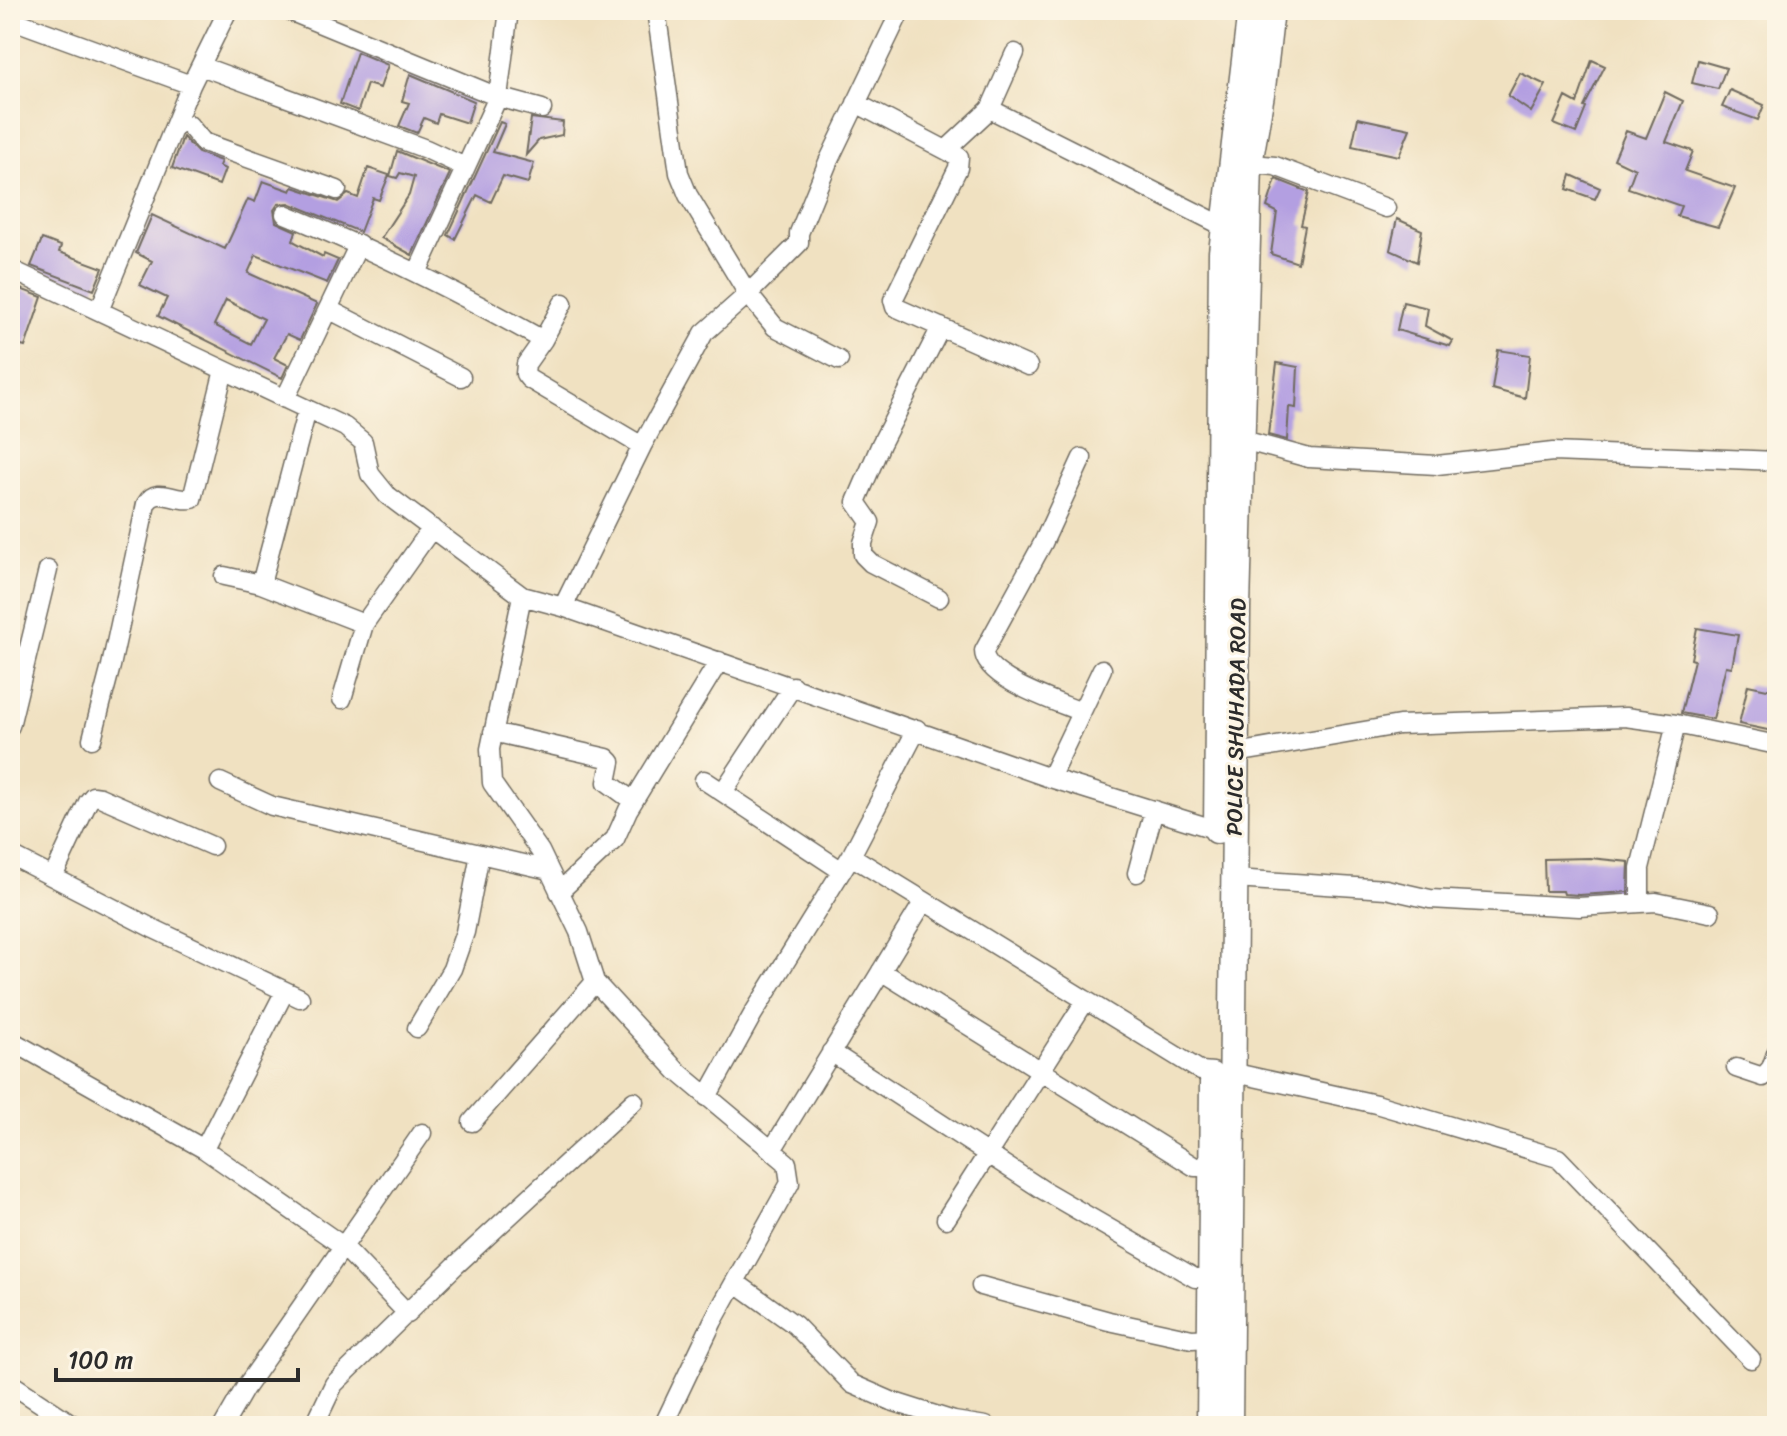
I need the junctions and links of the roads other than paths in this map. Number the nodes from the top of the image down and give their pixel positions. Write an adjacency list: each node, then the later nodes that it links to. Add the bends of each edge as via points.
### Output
1 (228, 10): 10 (street)
2 (287, 10): 12 (street)
3 (509, 10): 12 (street)
4 (656, 10): 27 (street, via 679,173)
5 (901, 10): 13 (street)
6 (1251, 10): 18 (main road, POLICE SHUHADA ROAD)
7 (1271, 10): 18 (main road, POLICE SHUHADA ROAD, via 1262,88)
8 (10, 19): 11 (street)
9 (1015, 53): 15 (street)
10 (201, 66): 11 (street); 19 (street)
11 (191, 85): 16 (street)
12 (498, 97): 14 (street); 19 (street)
13 (856, 103): 17 (street); 27 (street, via 799,243)
14 (542, 109)
15 (990, 109): 17 (street); 23 (street)
16 (177, 120): 20 (street, via 203,142); 30 (street)
17 (946, 150): 31 (street, via 959,157 958,168 893,300 895,307)
18 (1240, 163): 21 (street, via 1275,166); 23 (main road, POLICE SHUHADA ROAD); 39 (main road, POLICE SHUHADA ROAD)
19 (465, 167): 26 (street)
20 (337, 190)
21 (1386, 208)
22 (285, 214): 24 (street)
23 (1225, 227): 50 (main road, POLICE SHUHADA ROAD)
24 (359, 244): 26 (street); 29 (street)
25 (10, 269): 30 (street)
26 (417, 273): 32 (street)
27 (748, 294): 33 (street, via 775,327); 40 (street, via 704,333)
28 (563, 303): 32 (street)
29 (328, 309): 36 (street); 37 (street)
30 (99, 311): 35 (street)
31 (941, 327): 34 (street); 48 (street, via 856,502 870,522 863,555)
32 (543, 340): 40 (street, via 526,364 529,379)
33 (839, 360)
34 (1028, 366)
35 (224, 370): 37 (street); 61 (street, via 192,499 156,493 146,504)
36 (461, 377)
37 (285, 399): 38 (street)
38 (307, 410): 43 (street, via 345,427 363,442 370,474 378,484); 46 (street)
39 (1243, 440): 42 (street, via 1309,458 1437,465 1553,452); 50 (main road, POLICE SHUHADA ROAD)
40 (642, 446): 49 (street)
41 (1082, 458): 56 (street, via 984,651 991,668 1009,681)
42 (1777, 461)
43 (432, 528): 47 (street); 51 (street)
44 (48, 570): 58 (street)
45 (224, 576): 46 (street)
46 (261, 584): 51 (street)
47 (522, 596): 49 (street); 60 (street)
48 (939, 598)
49 (563, 607): 52 (street)
50 (1228, 609): 63 (main road, POLICE SHUHADA ROAD); 70 (main road, POLICE SHUHADA ROAD)
51 (364, 624): 55 (street)
52 (719, 661): 54 (street); 68 (street)
53 (1102, 669): 56 (street)
54 (793, 686): 59 (street); 67 (street)
55 (342, 699)
56 (1081, 712): 64 (street)
57 (1676, 724): 62 (street); 63 (street, via 1625,717 1399,725); 81 (street, via 1640,868)
58 (10, 726)
59 (917, 729): 64 (street); 74 (street)
60 (493, 732): 68 (street, via 607,758 612,768 607,782); 75 (street, via 492,783)
61 (92, 739)
62 (1777, 745)
63 (1236, 753): 78 (main road, POLICE SHUHADA ROAD)
64 (1050, 778): 69 (street)
65 (704, 780): 67 (street)
66 (220, 782): 72 (street, via 272,806)
67 (723, 792): 74 (street)
68 (633, 801): 79 (street, via 615,839)
69 (1154, 810): 70 (street); 76 (street)
70 (1217, 830): 88 (main road, POLICE SHUHADA ROAD)
71 (212, 846): 77 (street, via 93,796)
72 (480, 854): 75 (street); 86 (street, via 452,969)
73 (10, 855): 77 (street)
74 (847, 863): 80 (street); 94 (street)
75 (549, 870): 79 (street)
76 (1137, 873)
77 (53, 877): 98 (street, via 293,995)
78 (1234, 879): 81 (street, via 1386,889 1430,899 1579,907); 88 (main road, POLICE SHUHADA ROAD)
79 (559, 892): 84 (street)
80 (924, 901): 83 (street); 85 (street)
81 (1640, 903): 82 (street)
82 (1710, 913)
83 (881, 971): 90 (street); 92 (street)
84 (595, 982): 94 (street); 96 (street)
85 (1086, 1000): 92 (street); 93 (street, via 1201,1071)
86 (417, 1028)
87 (10, 1040): 98 (street)
88 (1223, 1044): 93 (main road, POLICE SHUHADA ROAD)
89 (1777, 1051): 91 (street, via 1763,1077)
90 (831, 1052): 99 (street); 100 (street)
91 (1736, 1068)
92 (1040, 1072): 100 (street); 101 (street, via 1195,1167)
93 (1222, 1072): 101 (main road, POLICE SHUHADA ROAD); 109 (street, via 1376,1104 1558,1158); 117 (main road, POLICE SHUHADA ROAD)
94 (707, 1097): 99 (street)
95 (634, 1101): 107 (street)
96 (472, 1122)
97 (422, 1133): 103 (street)
98 (204, 1149): 103 (street)
99 (772, 1150): 105 (street, via 787,1163 790,1183)
100 (987, 1153): 102 (street); 104 (street, via 1195,1278)
101 (1211, 1167): 104 (main road, POLICE SHUHADA ROAD)
102 (946, 1219)
103 (343, 1246): 107 (street); 112 (street)
104 (1210, 1278): 108 (main road, POLICE SHUHADA ROAD)
105 (735, 1282): 114 (street); 115 (street, via 795,1325 852,1384 942,1417)
106 (981, 1286): 108 (street, via 1109,1321)
107 (408, 1314): 113 (street, via 334,1384)
108 (1210, 1338): 116 (main road, POLICE SHUHADA ROAD)
109 (1751, 1359)
110 (10, 1383): 111 (street)
111 (75, 1426)
112 (223, 1426)
113 (314, 1426)
114 (663, 1426)
115 (986, 1426)
116 (1210, 1426)
117 (1229, 1426)

